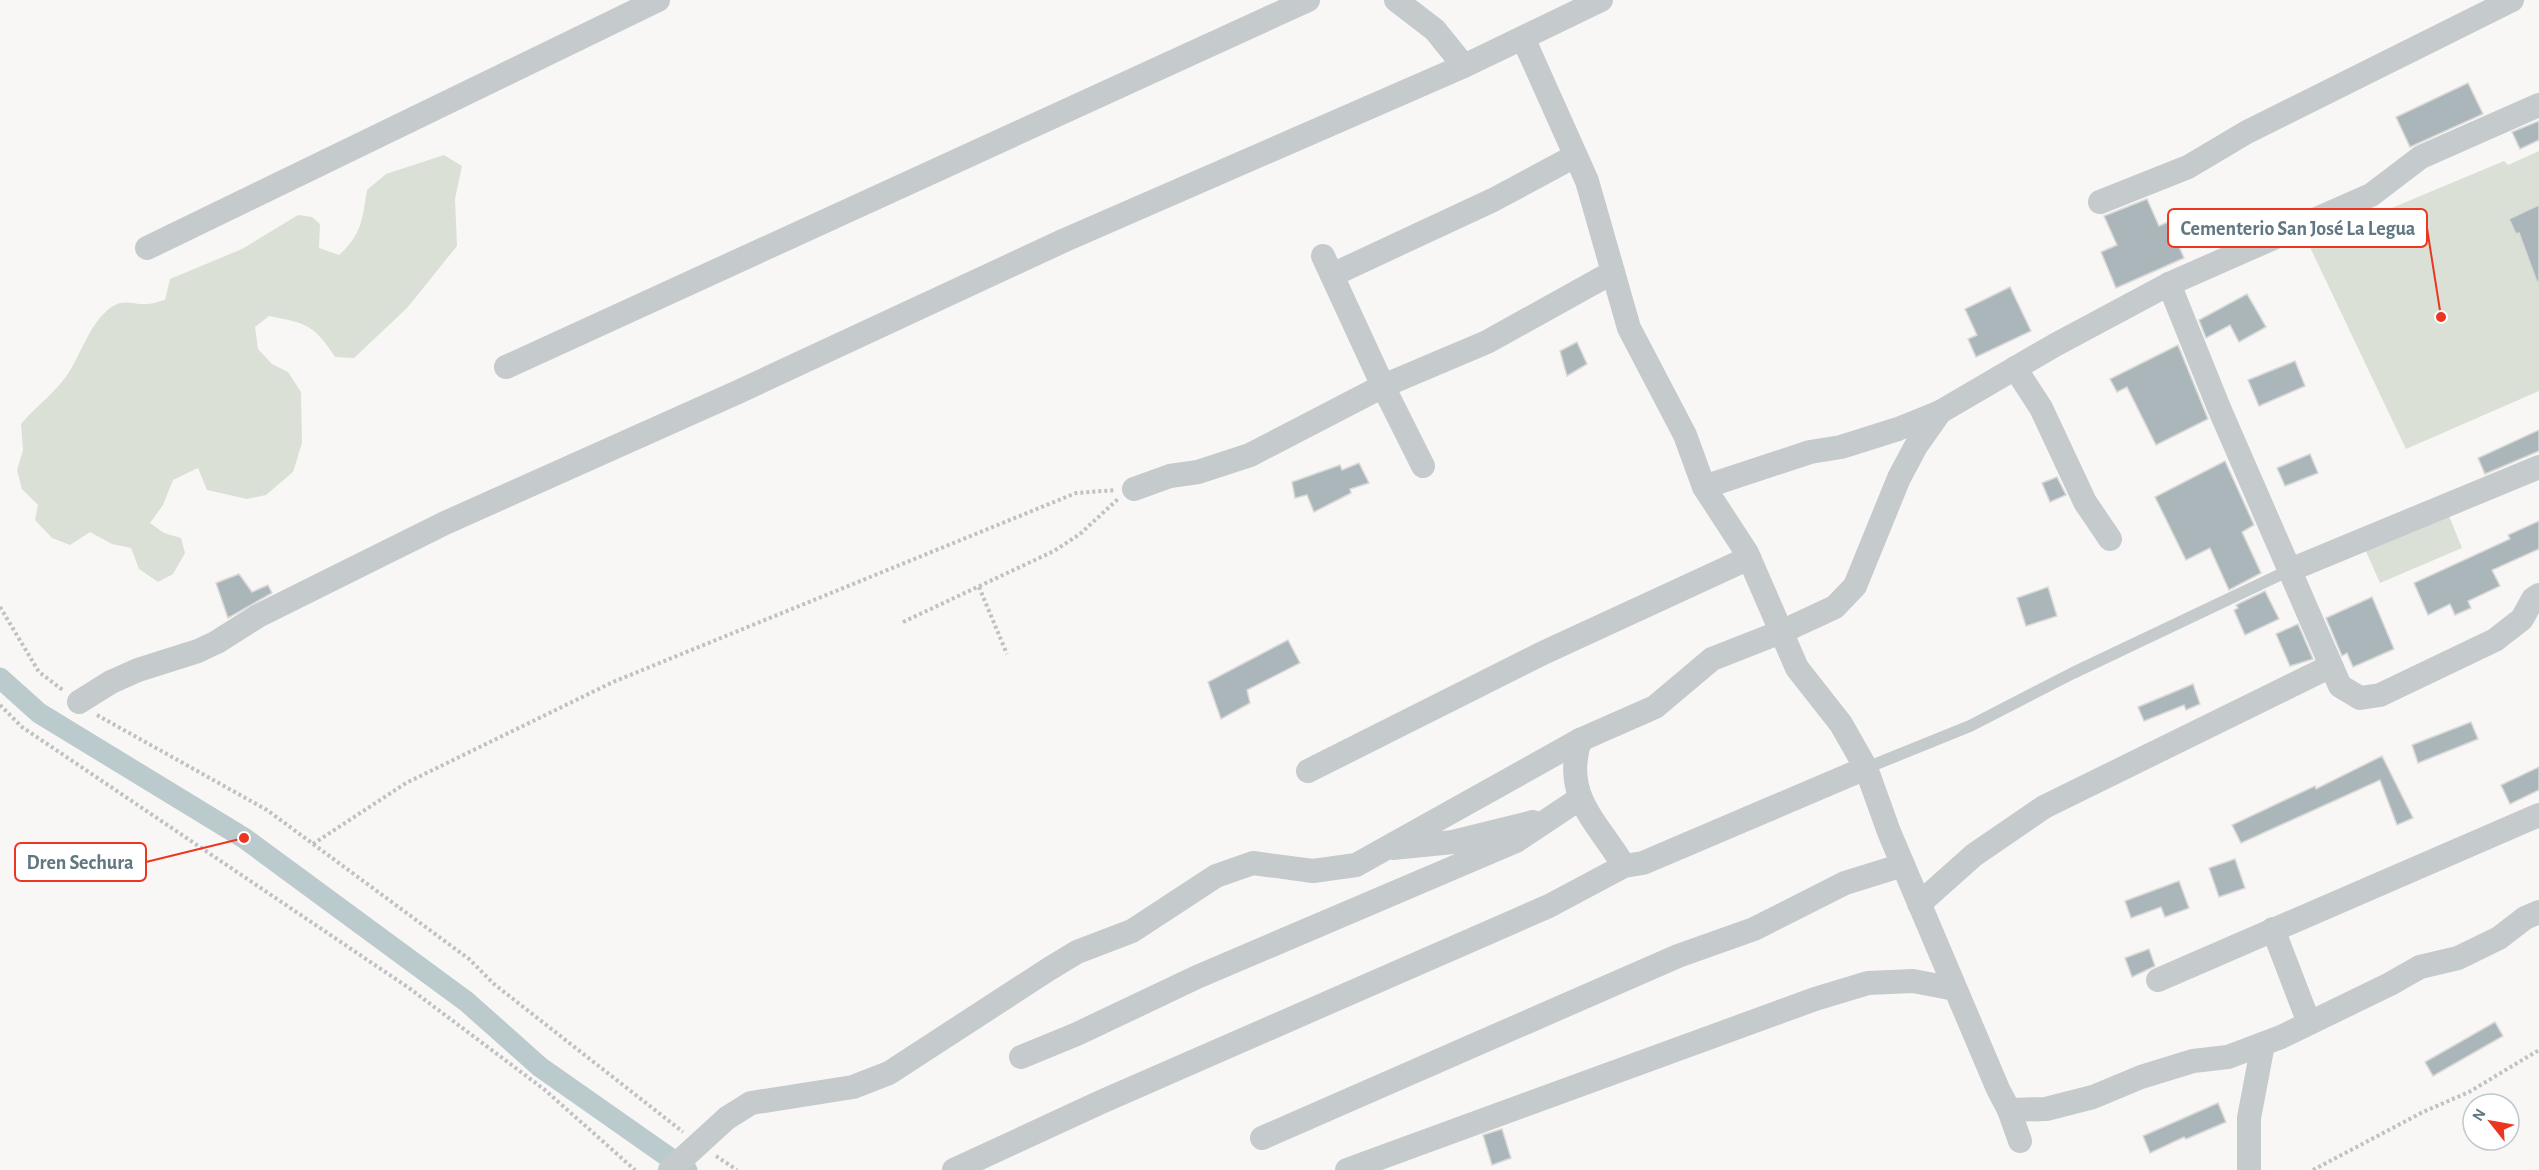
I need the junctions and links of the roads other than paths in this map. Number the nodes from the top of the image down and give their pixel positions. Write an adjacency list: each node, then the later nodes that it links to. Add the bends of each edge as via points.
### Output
1 (658, 0): 12 (street)
2 (1308, 0): 15 (street)
3 (1396, 0): 8 (street, via 1435,30)
4 (1601, 0): 6 (street)
5 (2512, 0): 11 (street, via 2247,132 2188,168)
6 (1567, 7): 7 (street)
7 (1523, 38): 8 (street); 10 (street)
8 (1464, 66): 29 (street, via 1065,240 445,523 258,616 217,642 138,670)
9 (2539, 105): 14 (street, via 2421,157 2371,195)
10 (1575, 156): 13 (street, via 1587,181); 17 (street, via 1494,200 1328,266)
11 (2100, 202)
12 (147, 248)
13 (1613, 272): 17 (street, via 1487,342); 21 (street, via 1629,328 1685,435)
14 (2169, 284): 16 (street); 25 (street)
15 (506, 367)
16 (2015, 368): 18 (street); 23 (street, via 2040,408 2085,502)
17 (1383, 386): 19 (street); 22 (street, via 1250,455)
18 (1940, 412): 21 (street, via 1887,433 1810,452); 27 (street, via 1899,478 1855,586 1835,607)
19 (1423, 466)
20 (2539, 467): 25 (street)
21 (1704, 487): 24 (street)
22 (1134, 489)
23 (2110, 538)
24 (1749, 558): 27 (street); 32 (street, via 1543,653)
25 (2290, 570): 28 (street); 31 (lane, via 1970,726)
26 (2539, 595): 28 (street, via 2522,619 2495,640 2380,695 2360,698 2340,686)
27 (1780, 632): 30 (street, via 1712,659 1655,707); 31 (street, via 1797,668 1841,724)
28 (2331, 666): 39 (street, via 2044,807 1974,855)
29 (79, 702)
30 (1580, 740): 33 (street, via 1573,766); 36 (street)
31 (1866, 768): 37 (street); 38 (street, via 1643,863)
32 (1308, 771)
33 (1579, 799): 35 (street); 38 (street)
34 (2539, 815): 41 (street)
35 (1552, 816): 36 (street, via 1453,842); 46 (street, via 1516,842)
36 (1385, 849): 50 (street, via 1356,865 1332,869 1313,871 1252,863 1216,876 1132,931 1077,952 889,1073 853,1087 751,1103 727,1118)
37 (1903, 865): 39 (street); 48 (street, via 1845,883 1754,929 1678,956)
38 (1624, 866): 51 (street, via 1538,911)
39 (1919, 904): 43 (street)
40 (2539, 912): 44 (street, via 2458,958 2420,967)
41 (2273, 929): 42 (street); 44 (street)
42 (2158, 980)
43 (1955, 989): 47 (street); 52 (street, via 1913,981 1869,983 1815,999)
44 (2308, 1023): 45 (street)
45 (2263, 1044): 47 (street, via 2228,1058 2182,1064 2093,1097 2046,1109); 53 (street, via 2249,1118)
46 (1021, 1057)
47 (2009, 1110): 49 (street)
48 (1262, 1138)
49 (2020, 1141)
50 (671, 1169)
51 (954, 1170)
52 (1347, 1170)
53 (2249, 1170)

